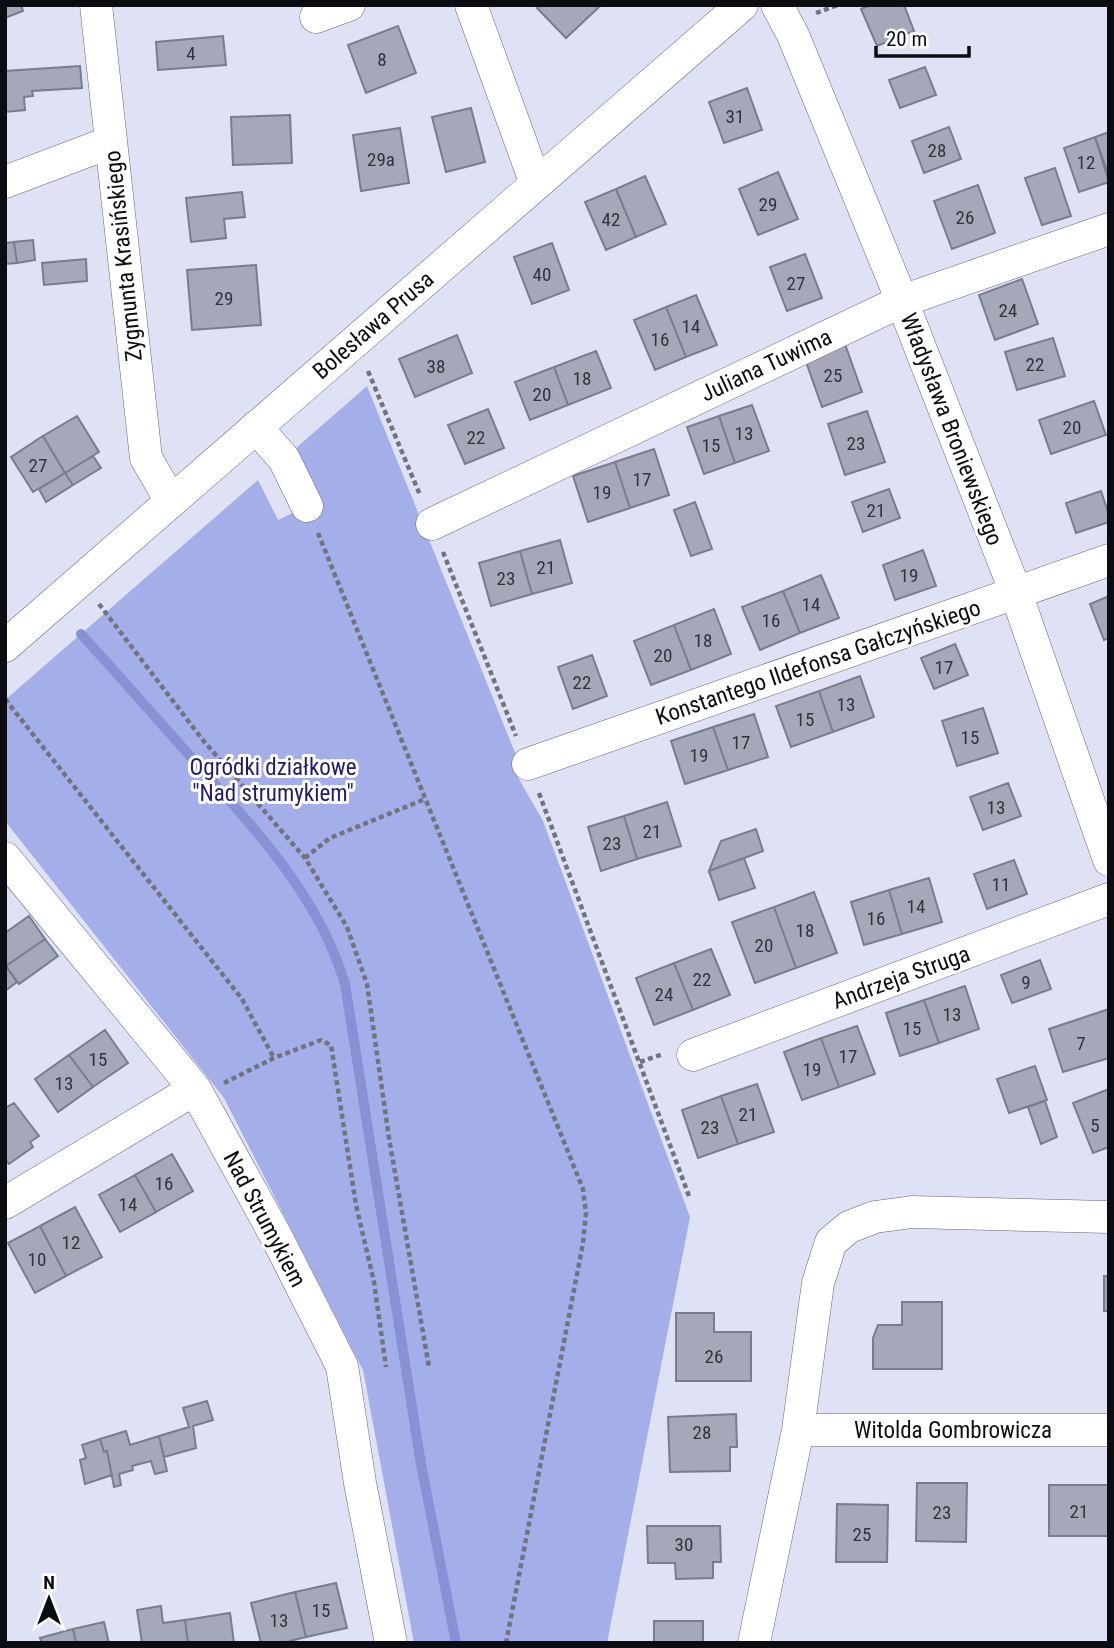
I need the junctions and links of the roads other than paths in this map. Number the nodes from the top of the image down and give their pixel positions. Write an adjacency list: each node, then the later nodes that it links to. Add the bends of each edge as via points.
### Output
1 (96, 5): 7 (street, Zygmunta Krasińskiego)
2 (349, 5): 6 (street)
3 (471, 5): 9 (street)
4 (742, 5): 9 (street, Bolesława Prusa)
5 (777, 5): 11 (street, Władysława Broniewskiego)
6 (316, 17)
7 (111, 142): 8 (street); 13 (street, Zygmunta Krasińskiego, via 146,458)
8 (5, 182)
9 (536, 184): 12 (street, Bolesława Prusa)
10 (1109, 229): 11 (street, Juliana Tuwima)
11 (902, 300): 15 (street, Juliana Tuwima); 17 (street, Władysława Broniewskiego)
12 (256, 427): 13 (street, Bolesława Prusa); 14 (street, via 284,459)
13 (171, 501): 18 (street, Bolesława Prusa)
14 (307, 506)
15 (432, 524)
16 (1109, 560): 17 (street, Konstantego Ildefonsa Gałczyńskiego)
17 (1016, 593): 19 (street, Konstantego Ildefonsa Gałczyńskiego); 21 (street, Władysława Broniewskiego)
18 (5, 646)
19 (528, 764)
20 (5, 858): 24 (street, Nad Strumykiem)
21 (1109, 860)
22 (1109, 899): 23 (street, Andrzeja Struga)
23 (693, 1055)
24 (197, 1093): 25 (street); 29 (street, Nad Strumykiem, via 342,1366)
25 (5, 1203)
26 (1109, 1217): 27 (street, via 912,1212 875,1217 849,1227 831,1242 818,1283)
27 (797, 1430): 28 (street, Witolda Gombrowicza); 30 (street)
28 (1109, 1430)
29 (391, 1643)
30 (754, 1643)

